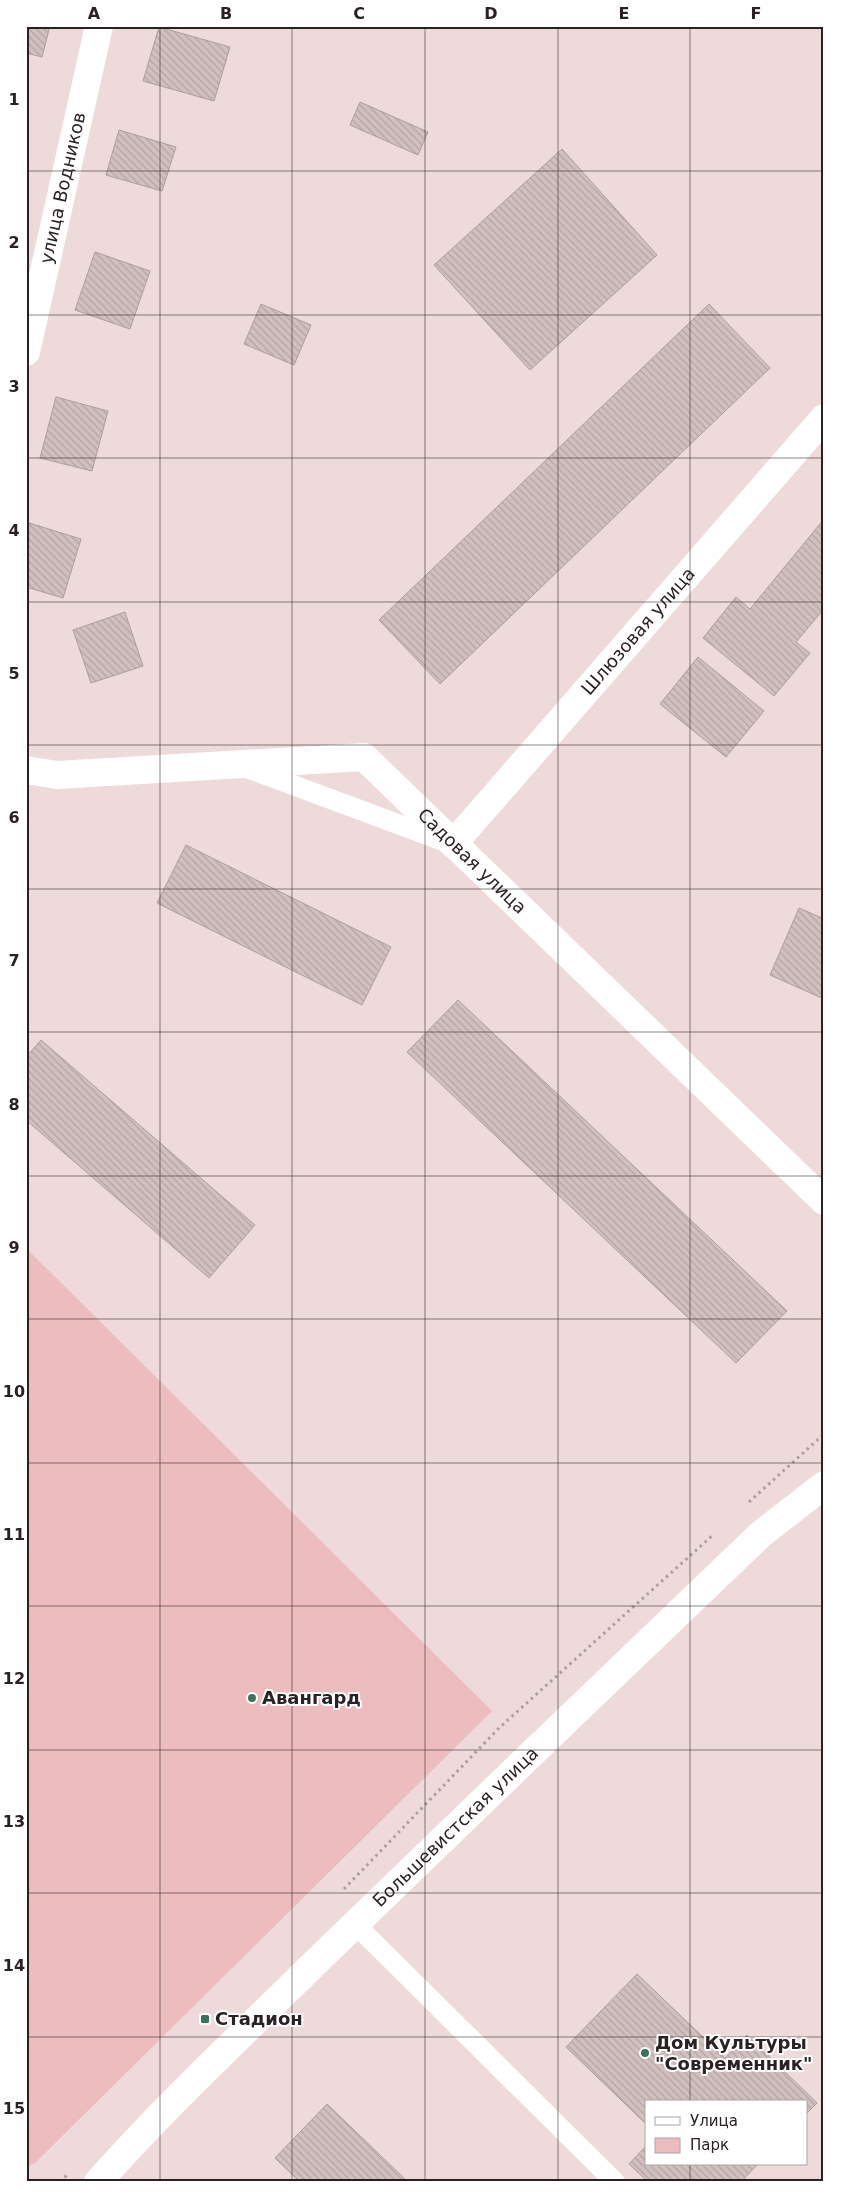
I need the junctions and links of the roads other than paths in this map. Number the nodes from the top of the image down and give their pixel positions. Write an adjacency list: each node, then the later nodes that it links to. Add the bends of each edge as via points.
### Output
1 (99, 26): 2 (street, улица Водников)
2 (26, 352)
3 (824, 418): 6 (street, Шлюзовая улица)
4 (237, 765): 5 (street, Садовая улица, via 57,775); 6 (lane); 6 (street, Садовая улица, via 364,757)
5 (26, 770)
6 (453, 844): 7 (street, Садовая улица)
7 (824, 1201)
8 (824, 1485): 9 (street, Большевистская улица, via 761,1534)
9 (355, 1924): 10 (street, Большевистская улица); 11 (lane)
10 (98, 2182)
11 (616, 2182)

